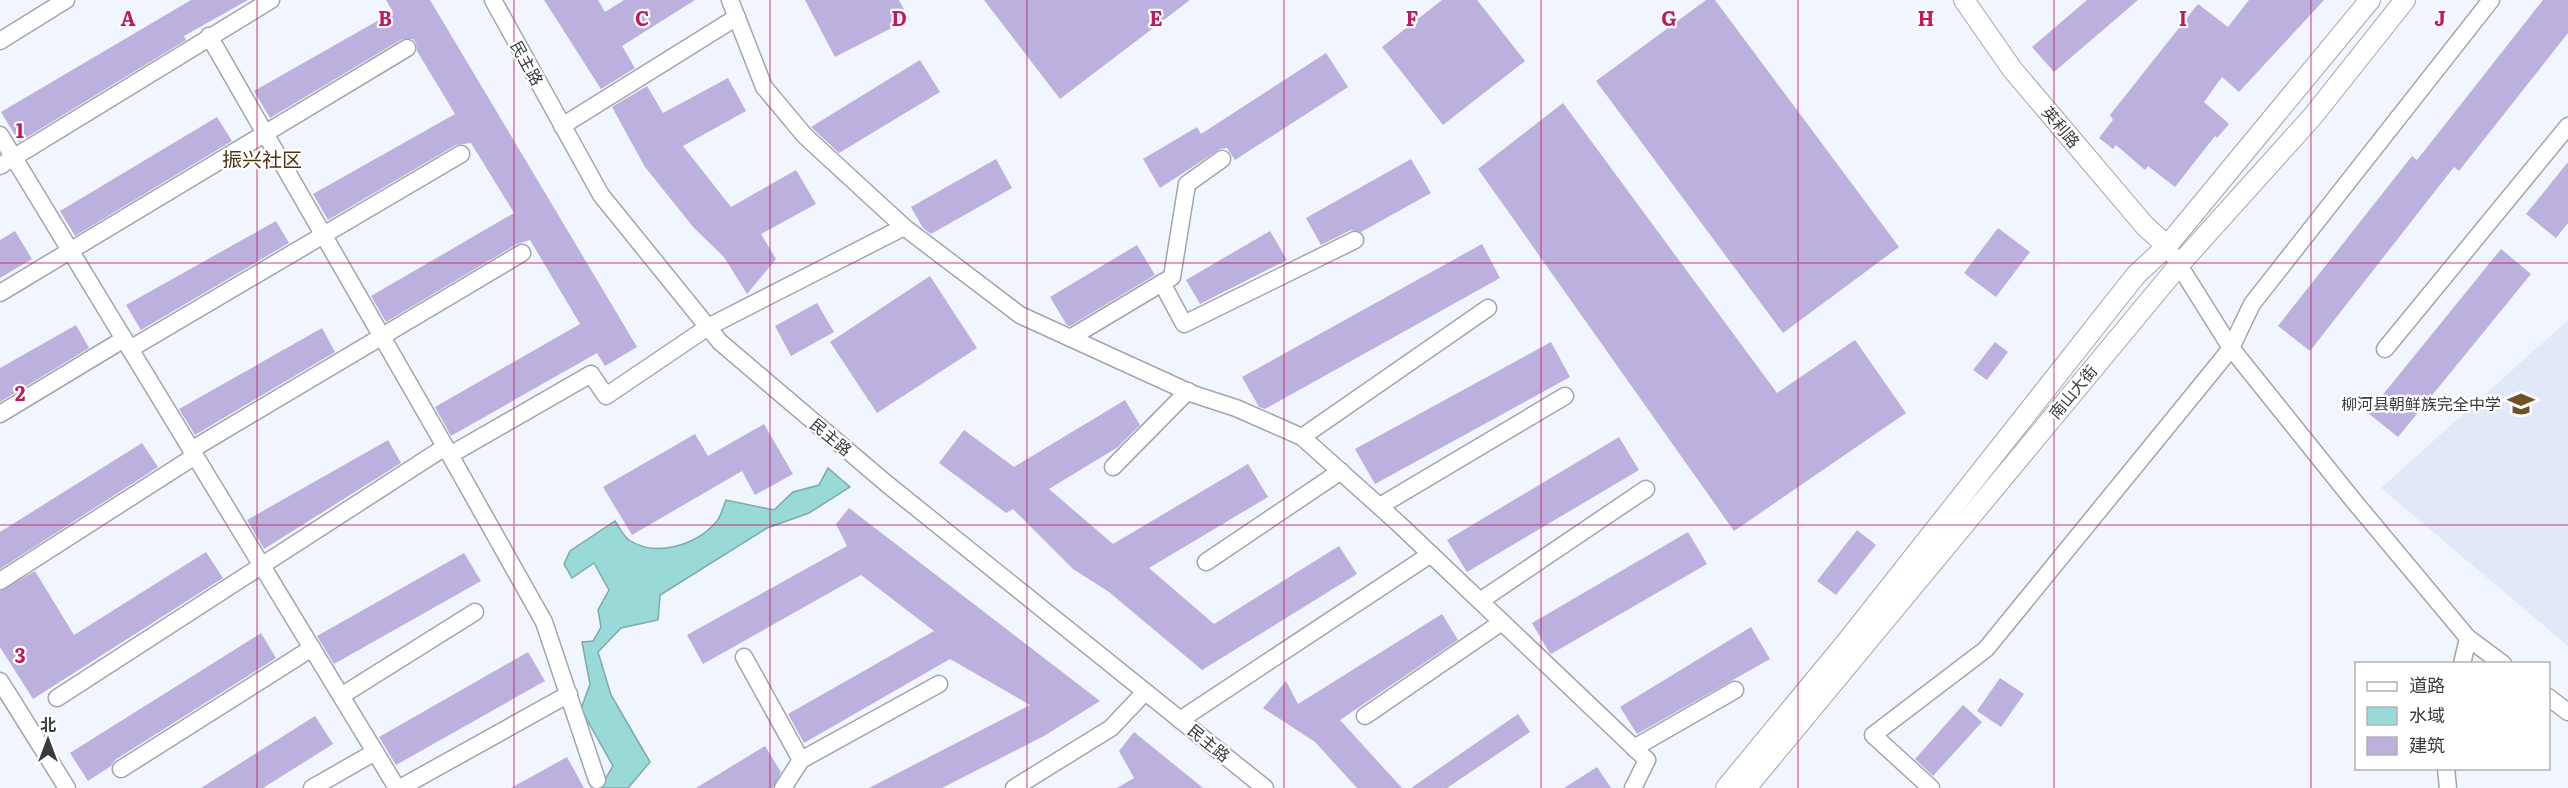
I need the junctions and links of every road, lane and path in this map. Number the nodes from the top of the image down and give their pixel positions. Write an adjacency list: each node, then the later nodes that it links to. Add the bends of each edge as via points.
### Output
1 (66, 0): 11 (street)
2 (271, 0): 10 (street)
3 (493, 0): 13 (street, 民主路)
4 (730, 0): 9 (street)
5 (1964, 0): 23 (street, 英利路, via 2012,69 2145,226)
6 (2370, 0): 23 (street, 南山大街)
7 (2405, 0): 26 (street, 南山大街, via 2313,116)
8 (2491, 0): 34 (street, via 2252,304)
9 (737, 17): 13 (street); 20 (street, via 764,87 805,136)
10 (209, 36): 15 (street); 19 (street)
11 (0, 41)
12 (407, 48): 15 (street)
13 (562, 126): 30 (street, 民主路, via 601,195)
14 (2568, 126): 35 (street)
15 (265, 134): 21 (street); 24 (street)
16 (0, 135): 19 (street)
17 (460, 154): 21 (street)
18 (1222, 159): 27 (street, via 1187,184 1172,277)
19 (7, 162): 24 (street)
20 (904, 227): 30 (street); 32 (street, via 1020,315)
21 (323, 235): 31 (street); 33 (street)
22 (1355, 240): 27 (street, via 1184,324)
23 (2167, 246): 26 (street); 82 (street, 南山大街, via 2136,275)
24 (70, 251): 28 (street); 33 (street)
25 (522, 253): 31 (street)
26 (2179, 265): 34 (street); 83 (street, 南山大街)
27 (1161, 283): 32 (street)
28 (0, 293)
29 (1488, 308): 39 (street)
30 (708, 327): 40 (street, via 606,396 591,374); 61 (street, 民主路, via 720,342 887,484)
31 (382, 336): 40 (street); 41 (street)
32 (1070, 338): 36 (street)
33 (127, 344): 38 (street); 41 (street)
34 (2231, 348): 53 (street); 84 (street, via 1986,649 1874,735)
35 (2385, 349)
36 (1188, 392): 39 (street); 42 (street)
37 (1565, 396): 45 (street)
38 (0, 414)
39 (1302, 437): 43 (street)
40 (448, 451): 48 (street); 62 (street, via 544,622)
41 (193, 453): 48 (street); 49 (street)
42 (1113, 467)
43 (1341, 471): 45 (street); 47 (street)
44 (1646, 489): 50 (street)
45 (1380, 506): 46 (street)
46 (1431, 554): 50 (street); 68 (street)
47 (1206, 562)
48 (261, 565): 54 (street); 64 (street)
49 (0, 581)
50 (1480, 601): 52 (street)
51 (475, 612): 63 (street)
52 (1503, 622): 67 (street); 69 (street)
53 (2468, 638): 56 (street); 57 (street)
54 (312, 648): 63 (street); 72 (street)
55 (744, 657): 71 (street)
56 (2462, 662)
57 (2502, 662)
58 (0, 681): 75 (street)
59 (939, 684): 71 (street)
60 (1735, 690): 69 (street)
61 (1145, 692): 68 (street, 民主路); 79 (street, via 1112,728)
62 (569, 694): 74 (street); 77 (street)
63 (341, 696): 70 (street)
64 (57, 698)
65 (2550, 698): 66 (street)
66 (2568, 712)
67 (1365, 716)
68 (1180, 720): 80 (street, 民主路)
69 (1634, 748): 81 (street, via 1647,759)
70 (375, 752): 76 (street); 77 (street)
71 (801, 759): 78 (street)
72 (121, 769)
73 (2446, 770): 85 (street)
74 (597, 780)
75 (67, 788)
76 (312, 788)
77 (398, 788)
78 (783, 788)
79 (1014, 788)
80 (1265, 788)
81 (1633, 788)
82 (1726, 788)
83 (1746, 788)
84 (1931, 788)
85 (2448, 788)

